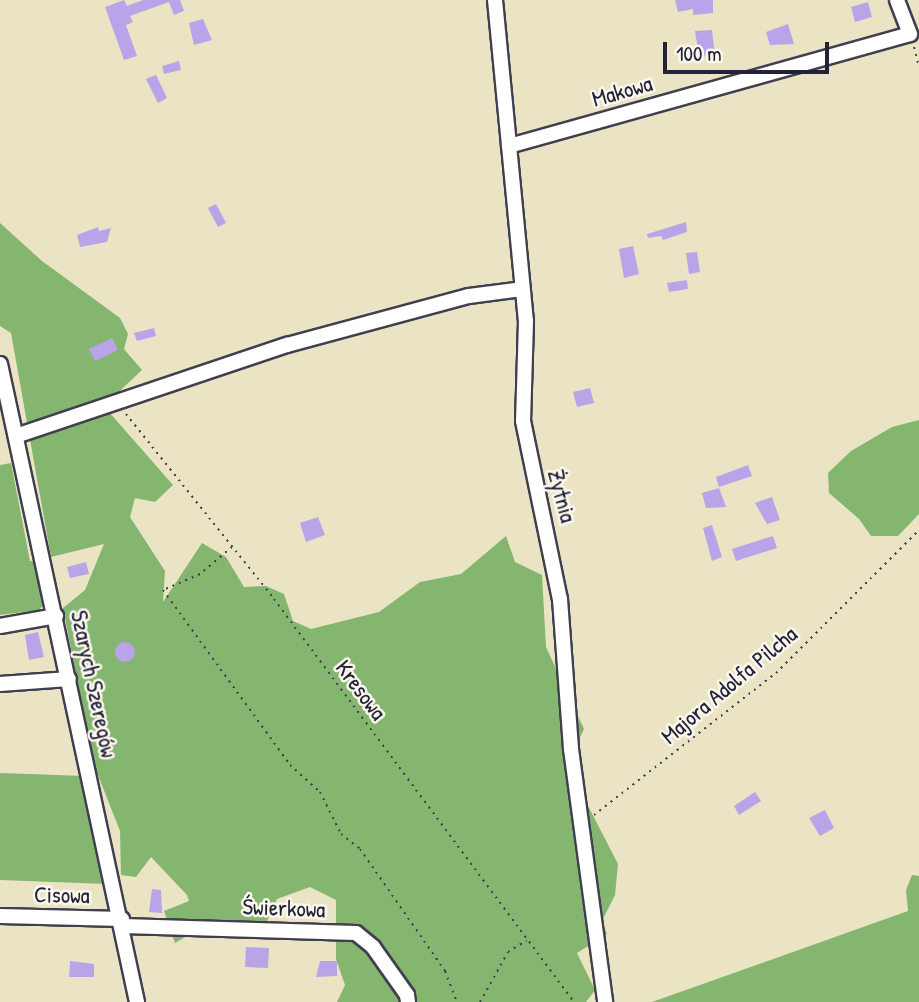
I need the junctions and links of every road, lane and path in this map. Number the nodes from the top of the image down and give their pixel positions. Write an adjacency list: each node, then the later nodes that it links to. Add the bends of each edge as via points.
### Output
1 (495, 0): 5 (street, Żytnia)
2 (897, 0): 3 (street)
3 (910, 34): 4 (path); 5 (street, Makowa)
4 (919, 66)
5 (509, 146): 6 (street, Żytnia)
6 (522, 289): 8 (street, via 469,296 353,326); 16 (street, Żytnia, via 523,422 560,599)
7 (1, 372): 9 (street, Szarych Szeregów)
8 (118, 402): 9 (street); 11 (path, Kresowa)
9 (19, 435): 12 (street, Szarych Szeregów)
10 (919, 530): 16 (path, Majora Adolfa Pilcha, via 776,673)
11 (232, 547): 19 (path, Kresowa); 22 (path, via 200,573 163,590 290,765 320,792 341,834 360,849 445,971)
12 (56, 616): 13 (street); 14 (street, Szarych Szeregów)
13 (0, 626)
14 (69, 679): 15 (street); 18 (street, Szarych Szeregów)
15 (0, 684)
16 (581, 825): 25 (street, Żytnia)
17 (0, 916): 18 (street, Cisowa)
18 (123, 923): 20 (street, Szarych Szeregów); 21 (street, Świerkowa, via 356,933 373,947)
19 (527, 939): 23 (path, via 508,952); 24 (path, Kresowa)
20 (137, 1002)
21 (408, 1002)
22 (457, 1002)
23 (480, 1002)
24 (573, 1002)
25 (605, 1002)

